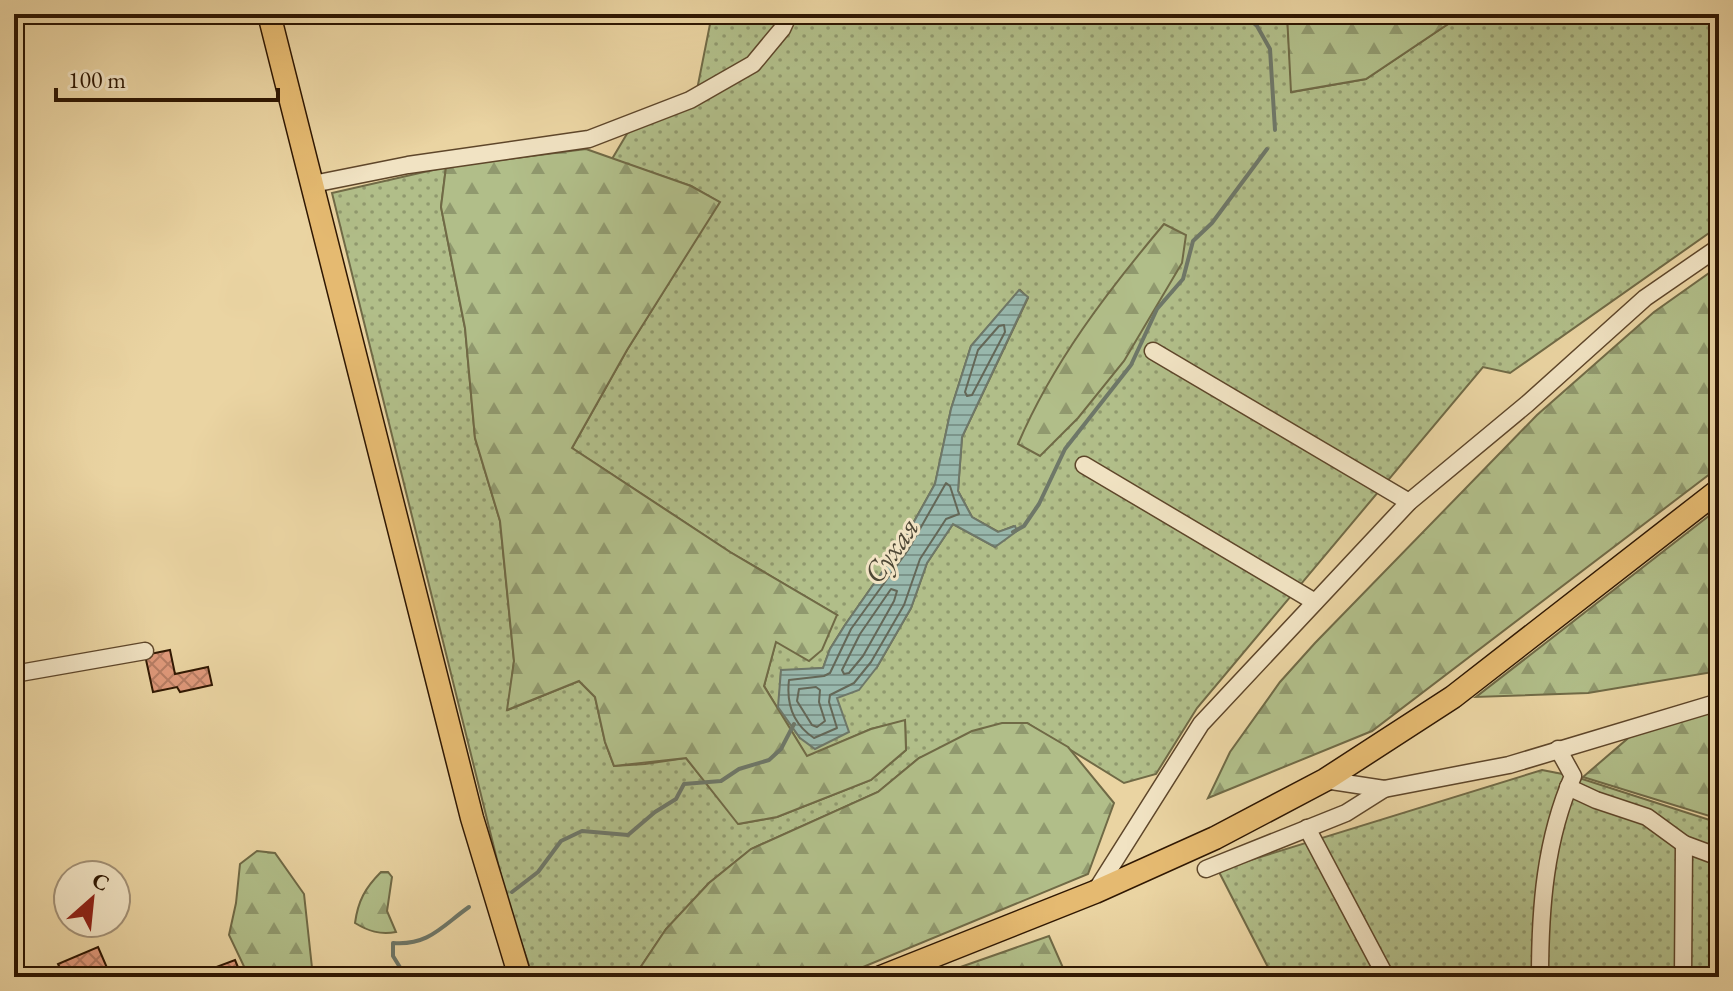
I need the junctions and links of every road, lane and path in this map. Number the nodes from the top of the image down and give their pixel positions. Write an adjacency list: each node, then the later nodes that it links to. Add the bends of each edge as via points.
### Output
1 (269, 14): 3 (main road)
2 (789, 14): 3 (street, via 753,64 690,100 589,139)
3 (313, 184): 22 (main road, via 472,818)
4 (1719, 247): 8 (street, via 1645,298)
5 (1153, 351): 8 (street)
6 (1084, 465): 9 (street)
7 (1719, 490): 14 (main road, via 1453,697)
8 (1409, 502): 9 (street)
9 (1315, 602): 21 (street, via 1201,724)
10 (145, 651): 11 (street)
11 (14, 674)
12 (1719, 702): 13 (street)
13 (1558, 749): 15 (street, via 1573,776); 16 (street, via 1509,765)
14 (1325, 780): 16 (street); 21 (main road)
15 (1568, 787): 18 (street, via 1647,817); 25 (street, via 1552,833 1540,922)
16 (1384, 789): 17 (street, via 1346,813)
17 (1307, 828): 20 (street); 24 (street)
18 (1684, 844): 19 (street); 26 (street)
19 (1719, 857)
20 (1206, 869)
21 (1095, 892): 23 (main road)
22 (520, 977)
23 (881, 977)
24 (1386, 977)
25 (1540, 977)
26 (1683, 977)

